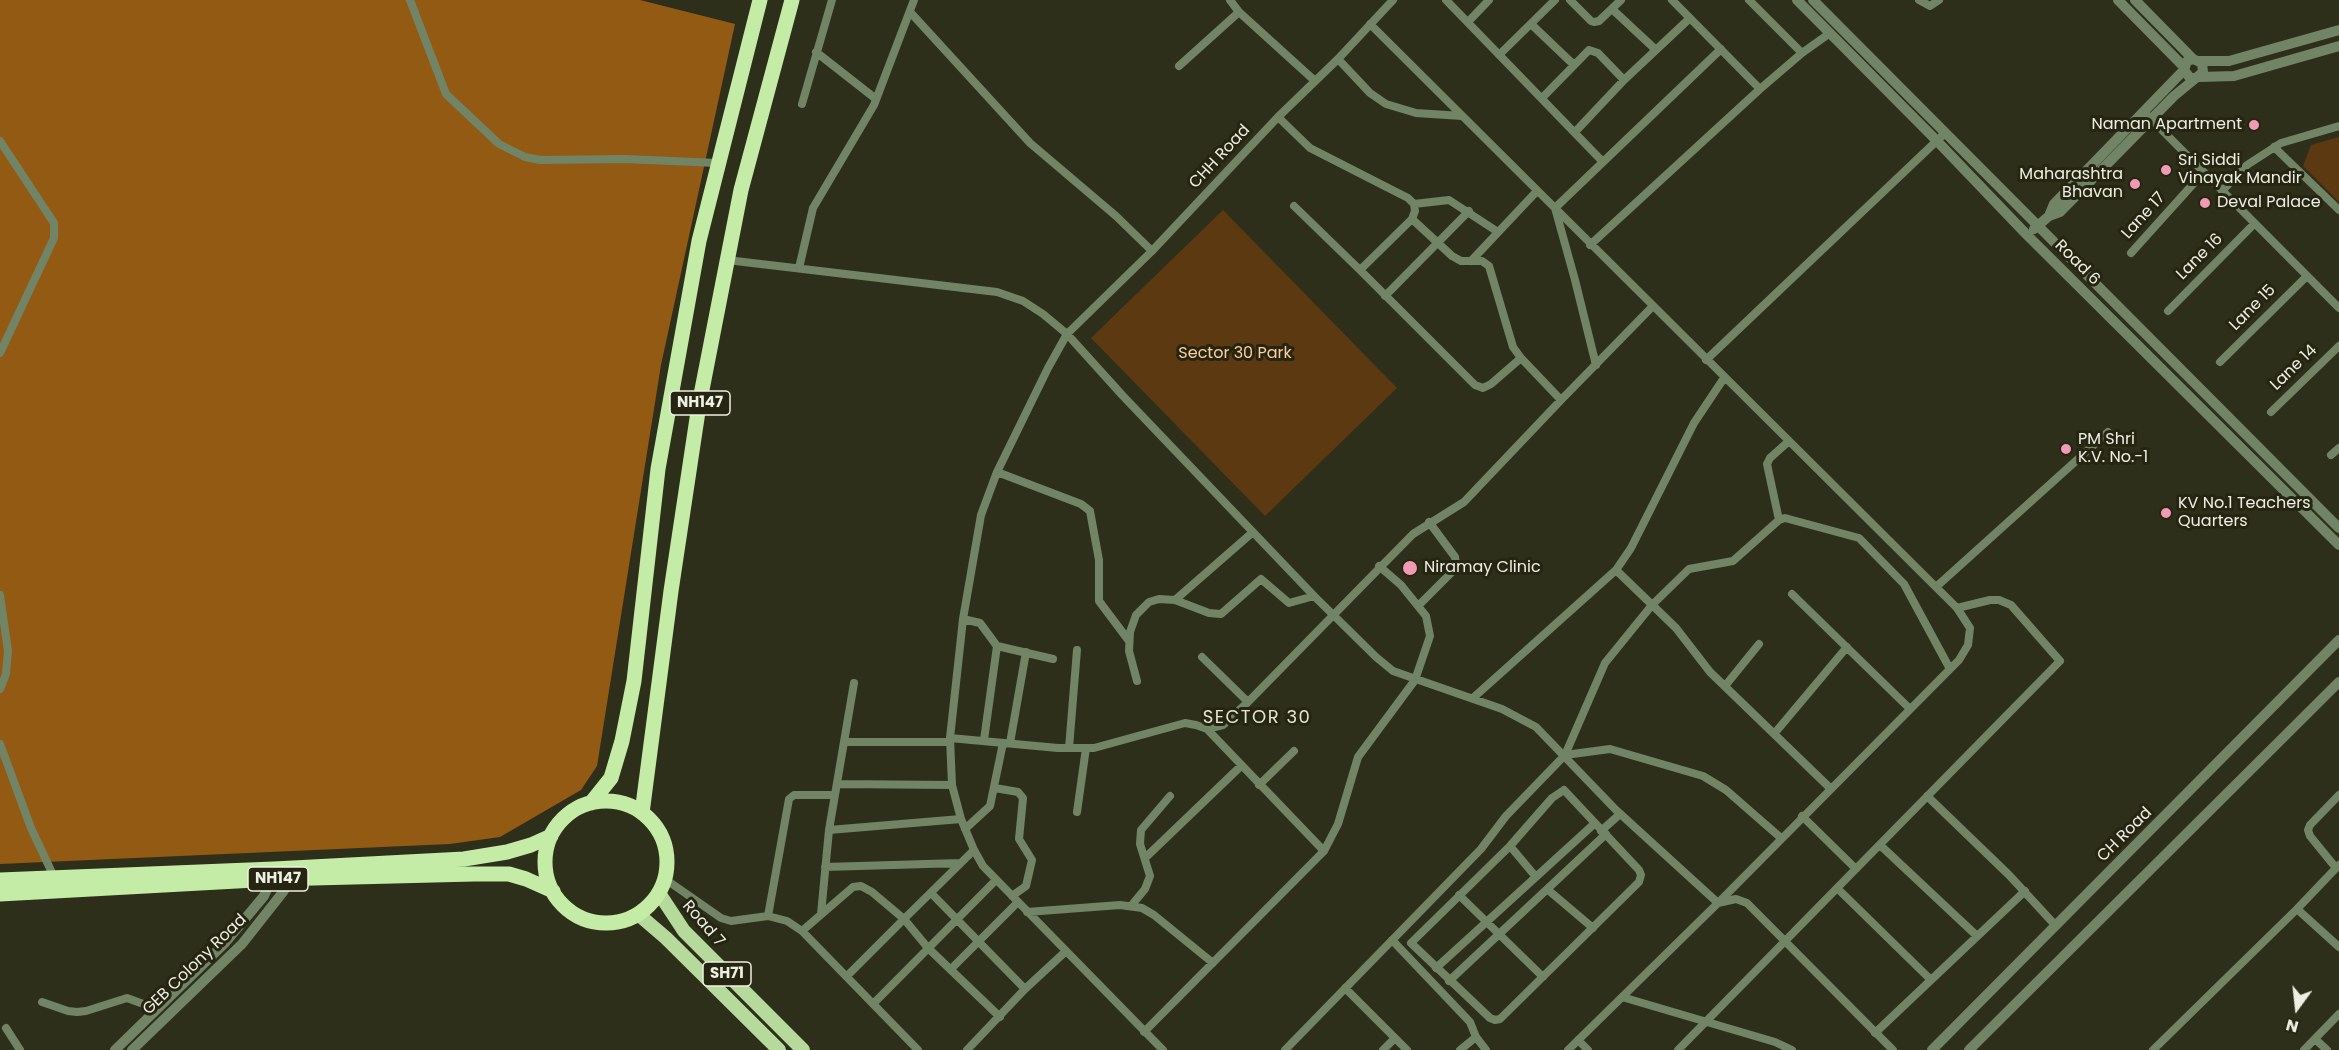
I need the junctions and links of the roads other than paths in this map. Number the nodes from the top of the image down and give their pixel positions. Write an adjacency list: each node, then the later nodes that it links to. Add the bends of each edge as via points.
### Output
1 (411, 0): 60 (street, via 446,94 499,144 540,160)
2 (760, 0): 60 (highway, NH147)
3 (792, 0): 79 (highway, NH147, via 741,190)
4 (832, 0): 34 (street)
5 (914, 0): 23 (street)
6 (1230, 0): 22 (street)
7 (1393, 0): 26 (street, CHH Road)
8 (1446, 0): 25 (street)
9 (1489, 0): 25 (street)
10 (1555, 0): 27 (street)
11 (1570, 0): 21 (street, via 1591,21 1599,21)
12 (1621, 0): 21 (street)
13 (1672, 0): 24 (street)
14 (1749, 0): 35 (street)
15 (1797, 0): 29 (street, Road 6)
16 (1813, 0): 56 (street, Road 6)
17 (1918, 0): 18 (street, via 1930,6)
18 (1939, 0)
19 (2118, 0): 42 (street)
20 (2135, 0): 38 (street)
21 (1612, 9): 33 (street)
22 (1239, 12): 41 (street); 45 (street)
23 (911, 13): 48 (street); 77 (street, via 1030,143)
24 (1690, 18): 32 (street); 33 (street)
25 (1468, 22): 36 (street)
26 (1370, 24): 37 (street, CHH Road); 51 (street)
27 (1531, 24): 36 (street); 40 (street)
28 (2339, 30): 30 (street)
29 (1830, 33): 35 (street); 56 (street, Road 6)
30 (2285, 45): 38 (street, via 2229,61); 39 (street)
31 (2339, 46): 39 (street)
32 (1721, 49): 46 (street); 59 (street)
33 (1656, 50): 44 (street)
34 (816, 52): 48 (street); 49 (street)
35 (1802, 53): 46 (street)
36 (1499, 55): 47 (street)
37 (1338, 59): 45 (street, CHH Road); 51 (street, via 1386,104 1416,113)
38 (2196, 60): 42 (street, via 2187,61); 43 (street, via 2204,69)
39 (2290, 60): 43 (street, via 2234,76)
40 (1574, 65): 44 (street, via 1589,50 1594,51); 47 (street)
41 (1179, 66)
42 (2184, 68): 43 (street, via 2190,78); 50 (street)
43 (2198, 78): 53 (street)
44 (1624, 80): 55 (street)
45 (1315, 81): 52 (street, CHH Road)
46 (1760, 89): 76 (street)
47 (1542, 98): 55 (street)
48 (876, 99): 81 (street, via 813,208)
49 (802, 104)
50 (2142, 111): 53 (street); 69 (street, via 2054,204)
51 (1462, 116): 62 (street)
52 (1278, 117): 64 (street, via 1310,148); 77 (street, CHH Road)
53 (2152, 118): 61 (street); 69 (street, via 2060,212)
54 (2339, 126): 58 (street)
55 (1575, 132): 59 (street)
56 (1941, 137): 72 (street, Road 6); 74 (street, Road 6); 92 (street)
57 (0, 141): 90 (street, via 54,223 51,248)
58 (2274, 147): 63 (street, via 2247,165); 67 (street)
59 (1603, 162): 66 (street)
60 (717, 164): 160 (highway, NH147, via 699,241 658,469 630,701 617,764)
61 (2203, 173): 63 (street); 78 (street, Lane 17)
62 (1537, 191): 66 (street); 73 (street)
63 (2222, 191): 71 (street)
64 (1414, 204): 68 (street, via 1449,200); 70 (street)
65 (1294, 206): 82 (street)
66 (1555, 208): 76 (street); 94 (street)
67 (2339, 210)
68 (1469, 211): 73 (street); 75 (street)
69 (2049, 216): 72 (street)
70 (1412, 219): 75 (street); 82 (street)
71 (2254, 224): 83 (street); 87 (street, Lane 16)
72 (2037, 226): 74 (street); 105 (street, Road 6)
73 (1498, 232): 80 (street)
74 (2027, 235): 107 (street, Road 6)
75 (1437, 242): 80 (street, via 1452,256); 84 (street)
76 (1590, 245): 85 (street)
77 (1152, 251): 88 (street, CHH Road)
78 (2131, 253)
79 (727, 260): 81 (street); 162 (highway, NH147, via 670,591)
80 (1471, 261): 91 (street, via 1489,266 1513,347)
81 (799, 268): 88 (street, via 997,292 1023,302)
82 (1360, 270): 84 (street)
83 (2307, 276): 86 (street); 93 (street, Lane 15)
84 (1385, 296): 91 (street, via 1475,385 1483,388 1491,384)
85 (1652, 307): 92 (street); 94 (street)
86 (2339, 308)
87 (2168, 311)
88 (1067, 334): 102 (street, CHH Road); 106 (street)
89 (2339, 346): 97 (street, Lane 14)
90 (0, 352)
91 (1521, 358): 96 (street)
92 (1706, 360): 95 (street)
93 (2220, 362)
94 (1596, 365): 96 (street)
95 (1724, 378): 99 (street); 109 (street, via 1694,423)
96 (1562, 400): 104 (street, via 1464,502)
97 (2271, 412)
98 (2108, 432): 110 (street)
99 (1789, 441): 103 (street, via 1767,464); 110 (street)
100 (2339, 448): 101 (street)
101 (2331, 455)
102 (997, 472): 119 (street, CHH Road, via 981,515); 121 (street, via 1081,504 1090,512 1099,560 1099,601)
103 (1779, 520): 115 (street, via 1733,561 1689,569); 129 (street, via 1793,519 1848,534 1867,544 1904,584)
104 (1429, 522): 108 (street); 116 (street, via 1455,556 1456,564)
105 (2339, 528)
106 (1253, 532): 113 (street); 114 (street)
107 (2339, 545)
108 (1379, 566): 116 (street); 118 (street)
109 (1616, 570): 115 (street); 136 (street)
110 (1936, 587): 117 (street)
111 (1792, 594): 124 (street)
112 (0, 595): 135 (street, via 8,651)
113 (1314, 596): 114 (street, via 1288,603 1261,579 1221,614); 118 (street)
114 (1174, 600): 121 (street, via 1154,600 1144,606 1133,621)
115 (1652, 604): 134 (street); 149 (street, via 1605,663)
116 (1419, 605): 130 (street, via 1430,636)
117 (1957, 608): 129 (street, via 1970,628 1968,645); 159 (street, via 1990,600 2012,605 2060,661)
118 (1332, 615): 130 (street, via 1393,671); 137 (street)
119 (963, 619): 123 (street, via 980,623); 141 (street, CHH Road)
120 (2339, 640): 206 (street, CH Road)
121 (1129, 641): 131 (street)
122 (1759, 644): 134 (street)
123 (997, 646): 126 (street); 142 (street)
124 (1846, 647): 138 (street); 140 (street)
125 (1077, 650): 146 (street)
126 (1026, 652): 128 (street); 144 (street)
127 (1202, 657): 137 (street)
128 (1053, 659)
129 (1950, 669): 138 (street)
130 (1415, 680): 136 (street); 175 (street, via 1358,757 1338,824)
131 (1137, 681)
132 (2339, 682): 260 (street)
133 (854, 684): 143 (street)
134 (1725, 686): 140 (street)
135 (0, 689)
136 (1473, 698): 149 (street, via 1536,727)
137 (1248, 702): 139 (street, via 1223,725)
138 (1910, 708): 155 (street)
139 (1207, 729): 147 (street, via 1185,723); 150 (street)
140 (1774, 734): 155 (street)
141 (950, 740): 142 (street); 143 (street); 152 (street, CHH Road)
142 (984, 740): 144 (street)
143 (846, 742): 151 (street)
144 (1007, 743): 146 (street); 154 (street)
145 (0, 744): 183 (street)
146 (1069, 748): 147 (street)
147 (1086, 748): 161 (street)
148 (1294, 751): 153 (street)
149 (1565, 755): 163 (street); 171 (street, via 1610,749 1703,776 1726,790); 211 (street)
150 (1241, 766): 153 (street); 176 (street)
151 (837, 784): 152 (street); 156 (street)
152 (951, 785): 165 (street, CHH Road)
153 (1259, 785): 175 (street)
154 (995, 788): 168 (street, via 987,811); 195 (street, via 1018,792 1023,798 1019,839 1032,863 1026,886)
155 (1830, 788): 164 (street)
156 (835, 795): 167 (street); 202 (street, via 794,795 789,799)
157 (2339, 795): 179 (street, via 2308,830)
158 (1170, 796): 176 (street, via 1141,830)
159 (1927, 796): 172 (street); 191 (street)
160 (591, 803): 162 (highway, NH147, via 614,802); 170 (highway, NH147, via 565,817)
161 (1077, 812)
162 (642, 813): 187 (highway, NH147, via 659,831 664,843 667,859)
163 (1620, 814): 169 (street); 196 (street)
164 (1802, 816): 171 (street); 180 (street)
165 (961, 819): 167 (street); 168 (street, CHH Road)
166 (1594, 824): 169 (street); 173 (street, via 1564,790 1552,798); 184 (street)
167 (829, 830): 178 (street)
168 (966, 830): 174 (street, CHH Road)
169 (1604, 832): 188 (street); 207 (street, via 1641,875 1639,882)
170 (551, 836): 181 (highway, NH147, via 507,852 464,859); 190 (highway, NH147, via 546,866)
171 (1781, 838): 196 (street)
172 (1880, 845): 180 (street); 210 (street)
173 (1510, 846): 184 (street); 194 (street)
174 (974, 850): 177 (street); 186 (street, CHH Road)
175 (1324, 851): 217 (street)
176 (1145, 858): 197 (street, via 1150,876)
177 (960, 863): 178 (street); 192 (street)
178 (825, 867): 201 (street)
179 (2337, 867): 198 (street)
180 (1856, 868): 189 (street)
181 (291, 873): 182 (highway, NH147); 190 (highway, NH147, via 508,874); 244 (street, GEB Colony Road, via 242,944)
182 (273, 874): 183 (highway, NH147); 193 (highway, NH147); 230 (street, GEB Colony Road, via 250,915)
183 (54, 877): 185 (highway, NH147)
184 (1536, 877): 205 (street)
185 (0, 880)
186 (996, 880): 195 (street, CHH Road); 204 (street)
187 (662, 886): 200 (highway, NH147, via 650,905); 202 (street, via 731,921); 246 (main road, Road 7 / SH71, via 684,932)
188 (1547, 888): 207 (street); 209 (street)
189 (1837, 888): 212 (street); 223 (street)
190 (553, 891): 200 (highway, NH147, via 572,912 589,920 622,921)
191 (2025, 891): 206 (street); 210 (street)
192 (931, 892): 203 (street); 204 (street)
193 (0, 894)
194 (1459, 895): 205 (street); 218 (street, via 1411,943)
195 (1015, 899): 199 (street, CHH Road); 213 (street)
196 (1718, 903): 212 (street, via 1736,899 1747,903); 227 (street)
197 (1131, 906): 199 (street); 217 (street, via 1154,915)
198 (2297, 909): 214 (street); 261 (street)
199 (1027, 912): 216 (street, CHH Road)
200 (638, 914): 245 (main road, Road 7 / SH71)
201 (821, 914): 203 (street, via 852,887 861,886); 208 (street)
202 (768, 916): 208 (street, via 787,921)
203 (904, 919): 215 (street); 220 (street)
204 (957, 919): 213 (street); 215 (street)
205 (1486, 922): 209 (street); 218 (street)
206 (2056, 926): 259 (street, CH Road)
207 (1593, 928): 221 (street)
208 (802, 931): 220 (street)
209 (1499, 935): 221 (street); 222 (street)
210 (1977, 936): 223 (street)
211 (1392, 940): 224 (street); 225 (street)
212 (1784, 941): 233 (street); 236 (street)
213 (979, 942): 219 (street); 226 (street)
214 (2339, 947)
215 (928, 948): 219 (street); 229 (street)
216 (1065, 952): 226 (street); 235 (street, CHH Road)
217 (1213, 963): 235 (street)
218 (1436, 968): 222 (street)
219 (951, 969): 232 (street)
220 (847, 976): 229 (street)
221 (1543, 977): 222 (street, via 1496,1020)
222 (1446, 978): 224 (street)
223 (1930, 980): 236 (street)
224 (1433, 983): 237 (street, via 1470,1022)
225 (1345, 988): 238 (street); 250 (street)
226 (1025, 989): 232 (street)
227 (1622, 998): 233 (street); 240 (street)
228 (42, 1002): 230 (street, via 76,1012 128,998)
229 (873, 1004): 247 (street)
230 (157, 1009): 243 (street, GEB Colony Road)
231 (2339, 1014): 239 (street)
232 (1000, 1017): 248 (street)
233 (1705, 1022): 241 (street); 257 (street)
234 (6, 1028): 242 (street)
235 (1144, 1032): 249 (street, CHH Road)
236 (1875, 1033): 258 (street)
237 (1476, 1037): 253 (street); 254 (street)
238 (1395, 1038): 251 (street); 252 (street)
239 (2315, 1039): 262 (street); 263 (street)
240 (1578, 1040): 255 (street); 256 (street)
241 (1682, 1049)
242 (20, 1050)
243 (115, 1050)
244 (132, 1050)
245 (779, 1050)
246 (803, 1050)
247 (918, 1050)
248 (967, 1050)
249 (1162, 1050)
250 (1285, 1050)
251 (1383, 1050)
252 (1407, 1050)
253 (1460, 1050)
254 (1486, 1050)
255 (1568, 1050)
256 (1588, 1050)
257 (1792, 1050)
258 (1893, 1050)
259 (1932, 1050)
260 (1969, 1050)
261 (2153, 1050)
262 (2304, 1050)
263 (2327, 1050)

